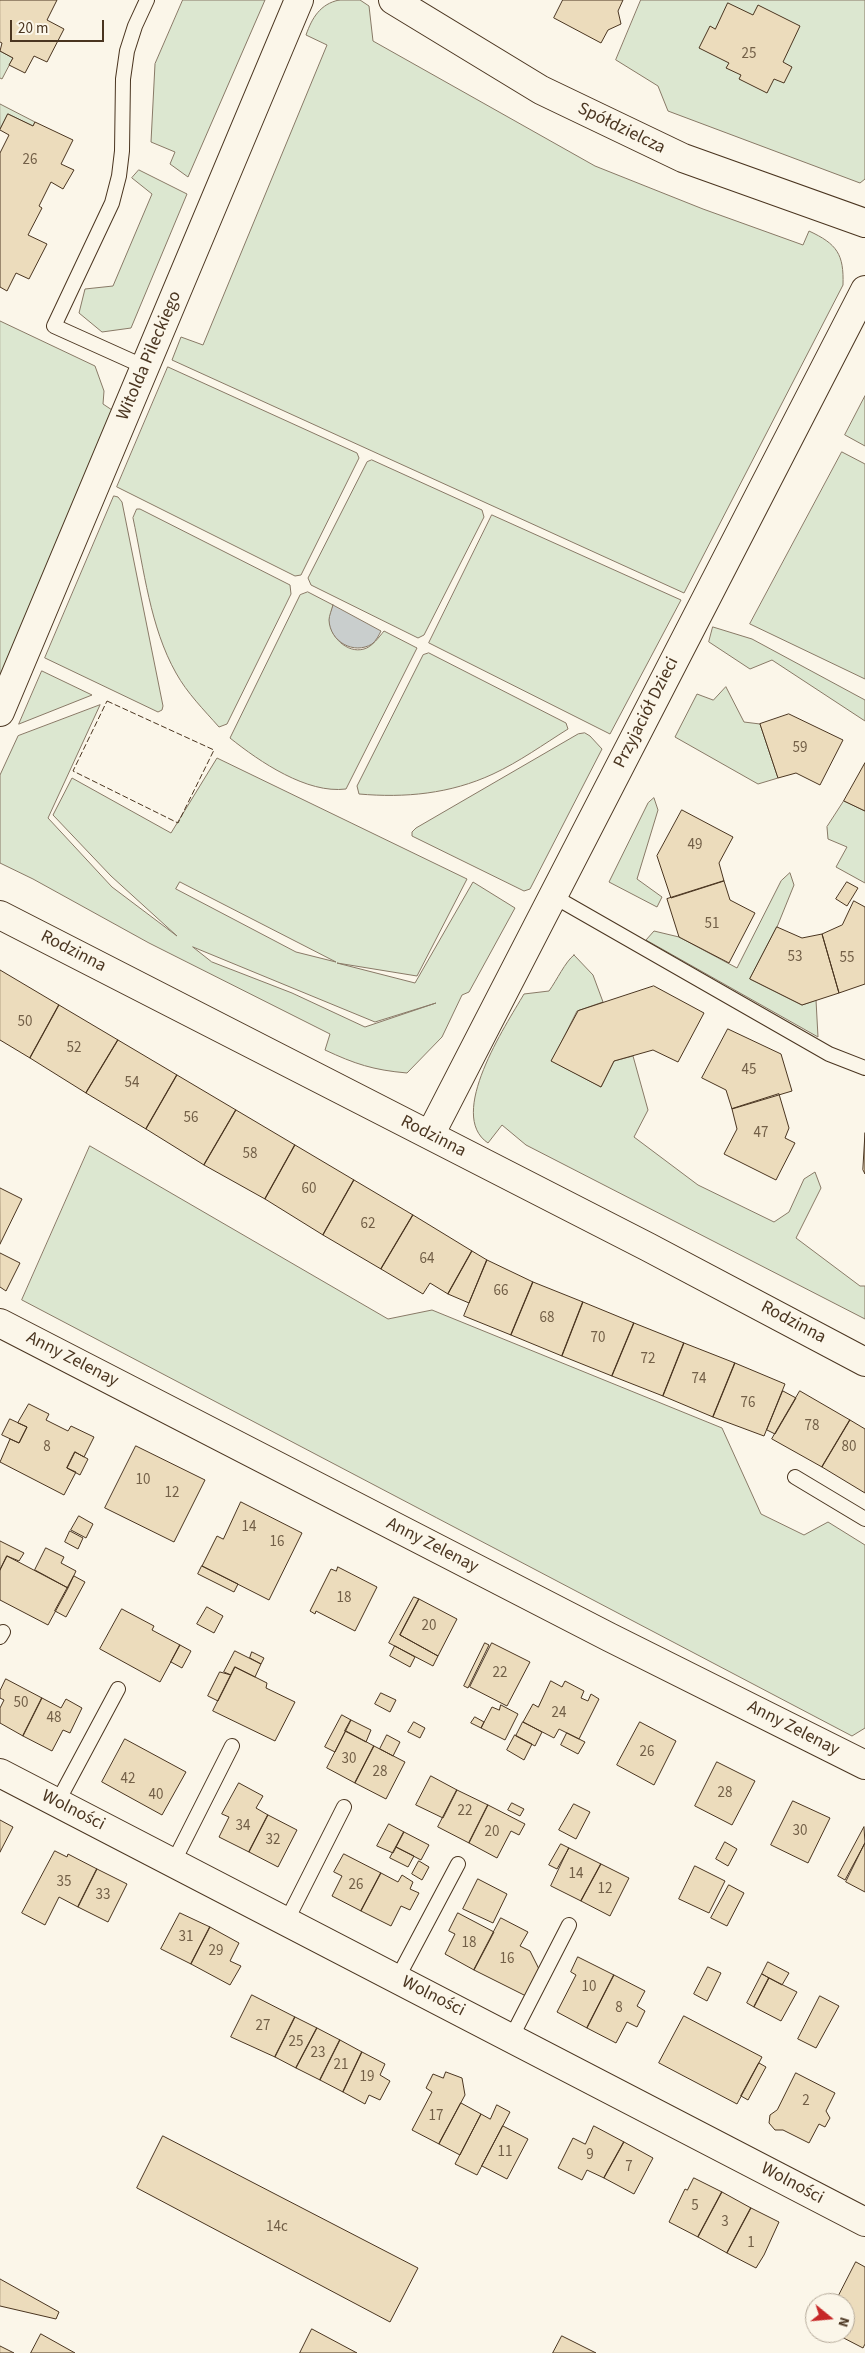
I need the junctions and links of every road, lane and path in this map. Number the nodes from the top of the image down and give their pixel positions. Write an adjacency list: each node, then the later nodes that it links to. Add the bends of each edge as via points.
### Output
1 (147, 0): 6 (lane, via 127,51 119,176 109,210 54,326)
2 (299, 0): 6 (street, Witolda Pileckiego)
3 (393, 0): 4 (street, Spółdzielcza, via 541,90 683,158)
4 (865, 223)
5 (865, 290): 8 (street, Przyjaciół Dzieci)
6 (145, 367): 7 (street, Witolda Pileckiego)
7 (0, 712)
8 (553, 896): 10 (lane, via 829,1054); 11 (street, Przyjaciół Dzieci)
9 (0, 915): 11 (street, Rodzinna)
10 (865, 1068)
11 (430, 1135): 13 (street, Rodzinna)
12 (0, 1323): 18 (street, Anny Zelenay, via 609,1637)
13 (865, 1362)
14 (795, 1477): 15 (lane)
15 (865, 1519)
16 (118, 1689): 20 (lane)
17 (232, 1746): 22 (lane)
18 (865, 1765)
19 (0, 1773): 20 (street, Wolności)
20 (57, 1803): 22 (street, Wolności)
21 (344, 1807): 24 (lane)
22 (173, 1863): 24 (street, Wolności)
23 (458, 1864): 26 (lane)
24 (286, 1922): 26 (street, Wolności)
25 (569, 1925): 27 (lane)
26 (397, 1979): 27 (street, Wolności)
27 (511, 2038): 28 (street, Wolności)
28 (865, 2222)

